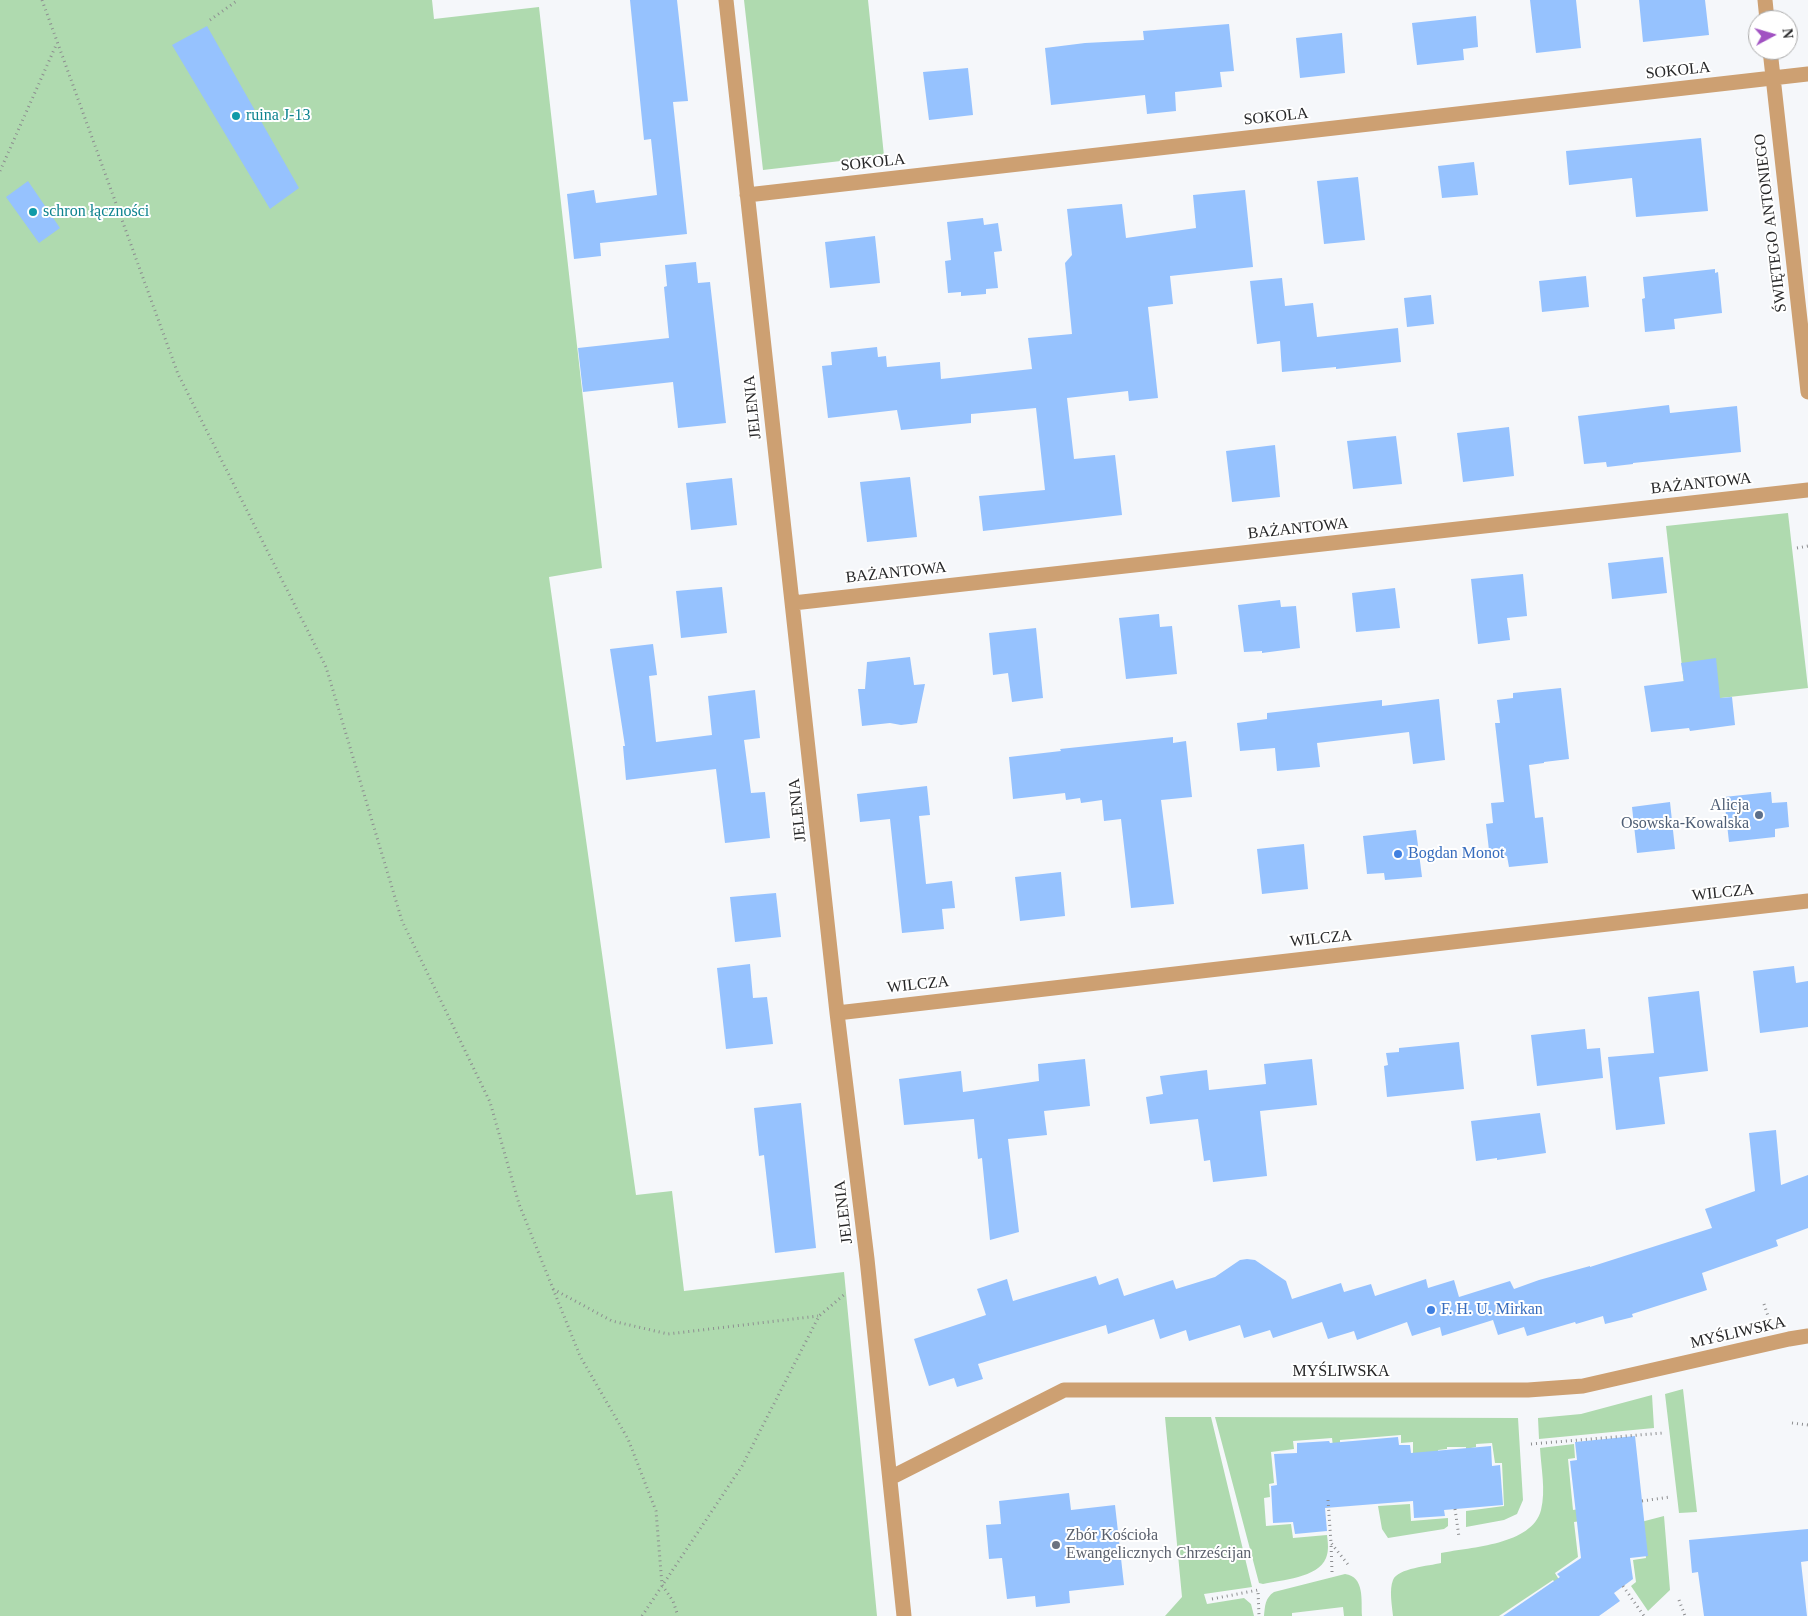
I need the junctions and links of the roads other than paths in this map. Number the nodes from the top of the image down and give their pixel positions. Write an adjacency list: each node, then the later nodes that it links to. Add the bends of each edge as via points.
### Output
1 (726, 0): 5 (street, JELENIA)
2 (1771, 60): 4 (street, ŚWIĘTEGO ANTONIEGO)
3 (1808, 74): 4 (street, SOKOLA)
4 (1773, 78): 5 (street, SOKOLA); 6 (street, ŚWIĘTEGO ANTONIEGO)
5 (747, 195): 8 (street, JELENIA)
6 (1808, 392)
7 (1808, 490): 8 (street, BAŻANTOWA)
8 (792, 602): 10 (street, JELENIA)
9 (1808, 902): 10 (street, WILCZA)
10 (837, 1013): 12 (street, JELENIA)
11 (1808, 1336): 12 (street, MYŚLIWSKA, via 1583,1386 1528,1390 1064,1390)
12 (890, 1478): 13 (street, JELENIA)
13 (904, 1616)

